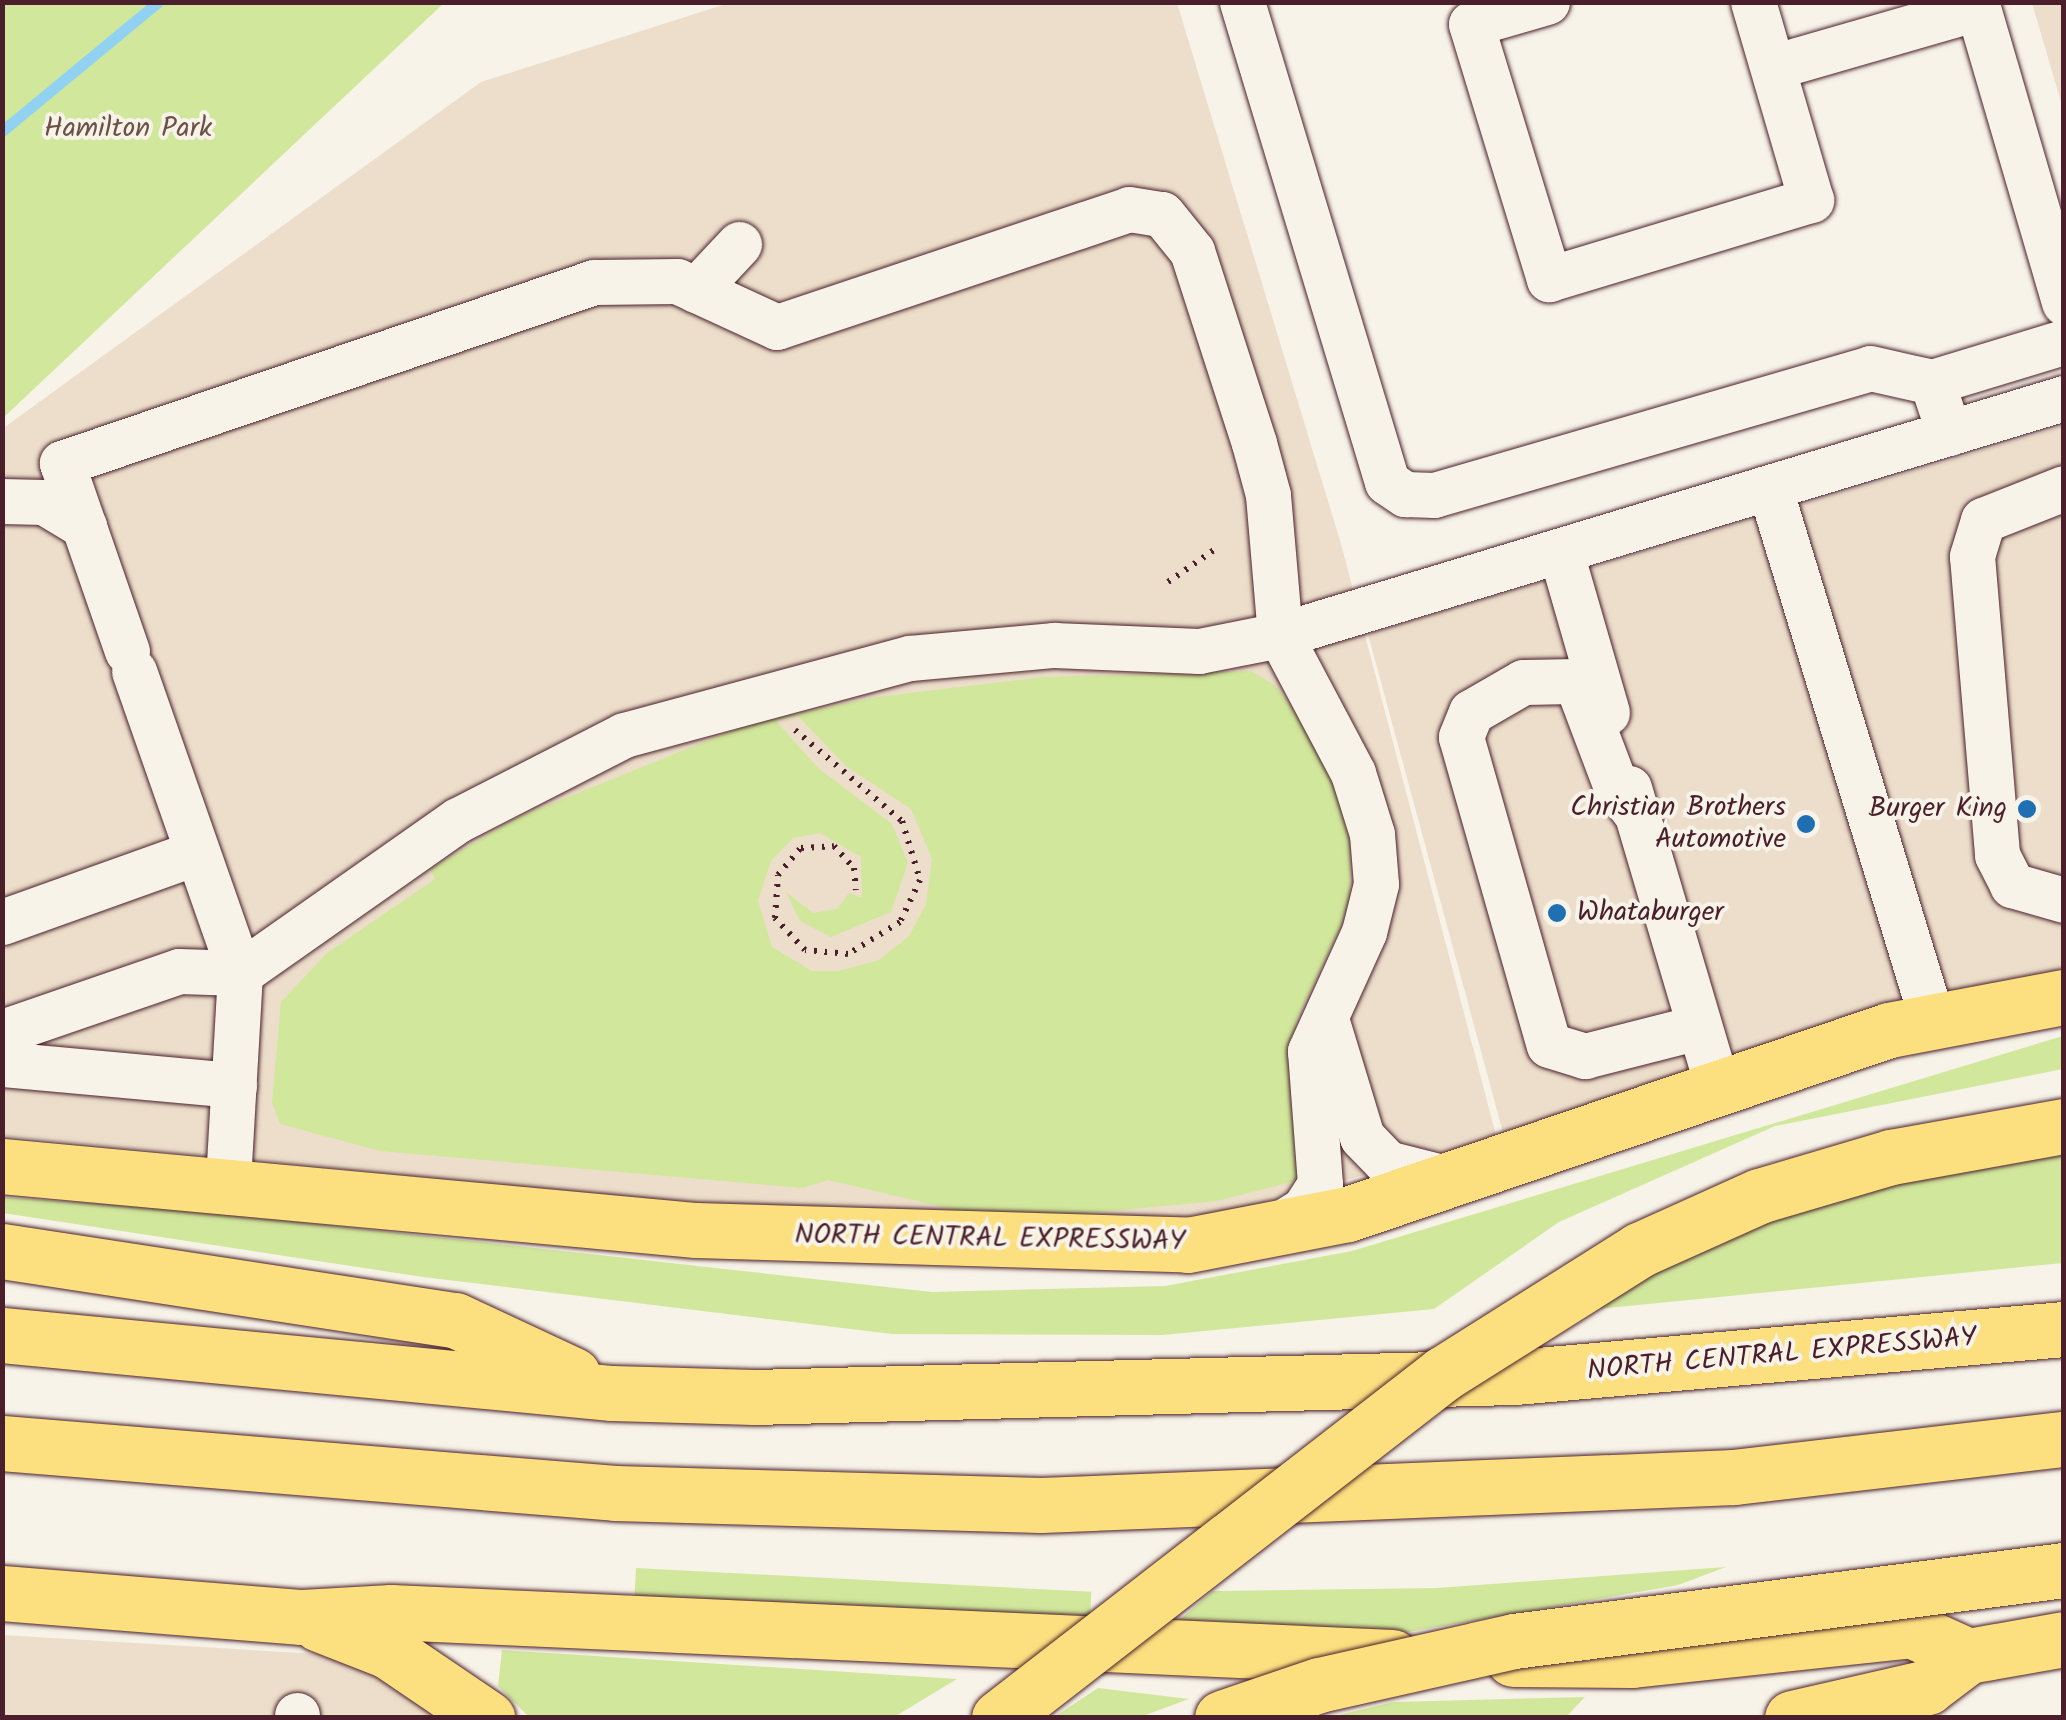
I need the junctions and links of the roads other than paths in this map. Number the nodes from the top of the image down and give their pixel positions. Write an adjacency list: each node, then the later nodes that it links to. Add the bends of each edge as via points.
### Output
1 (1242, 2): 10 (lane, via 1387,482 1405,494 1434,496 1870,368)
2 (1548, 2): 5 (lane, via 1471,24 1550,279 1811,200)
3 (1753, 2): 5 (lane)
4 (1978, 5): 5 (lane); 8 (lane)
5 (1773, 67)
6 (739, 244): 7 (lane)
7 (696, 290): 16 (lane, via 632,277 594,282 62,463); 18 (lane, via 777,327 1129,209 1162,214 1192,250 1254,443 1268,495)
8 (2064, 303)
9 (2064, 342): 10 (lane)
10 (1932, 382): 12 (lane)
11 (2064, 398): 12 (lane)
12 (1949, 433): 14 (lane)
13 (2064, 488): 21 (lane, via 1983,520 1972,556 1997,856 2012,885)
14 (1770, 489): 17 (lane); 25 (lane)
15 (2, 501): 16 (lane, via 44,502)
16 (84, 526): 20 (lane)
17 (1560, 552): 18 (lane); 19 (lane)
18 (1280, 635): 23 (lane, via 1199,651 1054,646 910,658 624,735 528,780); 26 (lane, via 1354,773 1372,834 1376,884)
19 (1637, 816): 27 (lane); 27 (lane, via 1616,786 1576,681 1523,682 1472,712 1461,737 1549,1045 1586,1056)
20 (197, 852): 22 (lane); 23 (lane)
21 (2064, 900)
22 (2, 922)
23 (240, 973): 28 (lane, via 168,974); 30 (lane)
24 (2064, 997): 25 (main road, NORTH CENTRAL EXPRESSWAY)
25 (1932, 1020): 31 (main road, NORTH CENTRAL EXPRESSWAY)
26 (1328, 1025): 34 (lane, via 1362,1137 1387,1163); 36 (lane, via 1308,1070 1320,1184 1304,1209)
27 (1696, 1028): 31 (lane)
28 (2, 1032)
29 (2, 1064): 30 (lane)
30 (234, 1085): 35 (lane)
31 (1718, 1088): 34 (main road, NORTH CENTRAL EXPRESSWAY)
32 (2064, 1126): 49 (main road, bridge, via 1891,1157 1759,1196 1639,1250 1444,1373)
33 (2, 1166): 35 (main road, NORTH CENTRAL EXPRESSWAY)
34 (1454, 1180): 36 (main road, NORTH CENTRAL EXPRESSWAY)
35 (228, 1184): 36 (main road, NORTH CENTRAL EXPRESSWAY, via 831,1237 1116,1246)
36 (1271, 1230)
37 (2, 1251): 40 (main road, via 455,1320)
38 (2064, 1329): 40 (main road, NORTH CENTRAL EXPRESSWAY, via 1741,1362 1302,1387)
39 (2, 1335): 40 (main road, NORTH CENTRAL EXPRESSWAY)
40 (612, 1393)
41 (2064, 1439): 42 (main road, via 1734,1477 1041,1505 615,1492)
42 (2, 1443)
43 (2064, 1570): 50 (main road, bridge, via 1514,1641 1319,1685)
44 (2, 1593): 45 (main road)
45 (302, 1617): 47 (main road, via 391,1612 1209,1655 1632,1660 1912,1630); 48 (main road, via 388,1651)
46 (2064, 1639): 47 (main road)
47 (1968, 1656): 51 (main road, via 1927,1687)
48 (487, 1718)
49 (999, 1718)
50 (1222, 1718)
51 (1792, 1718)

